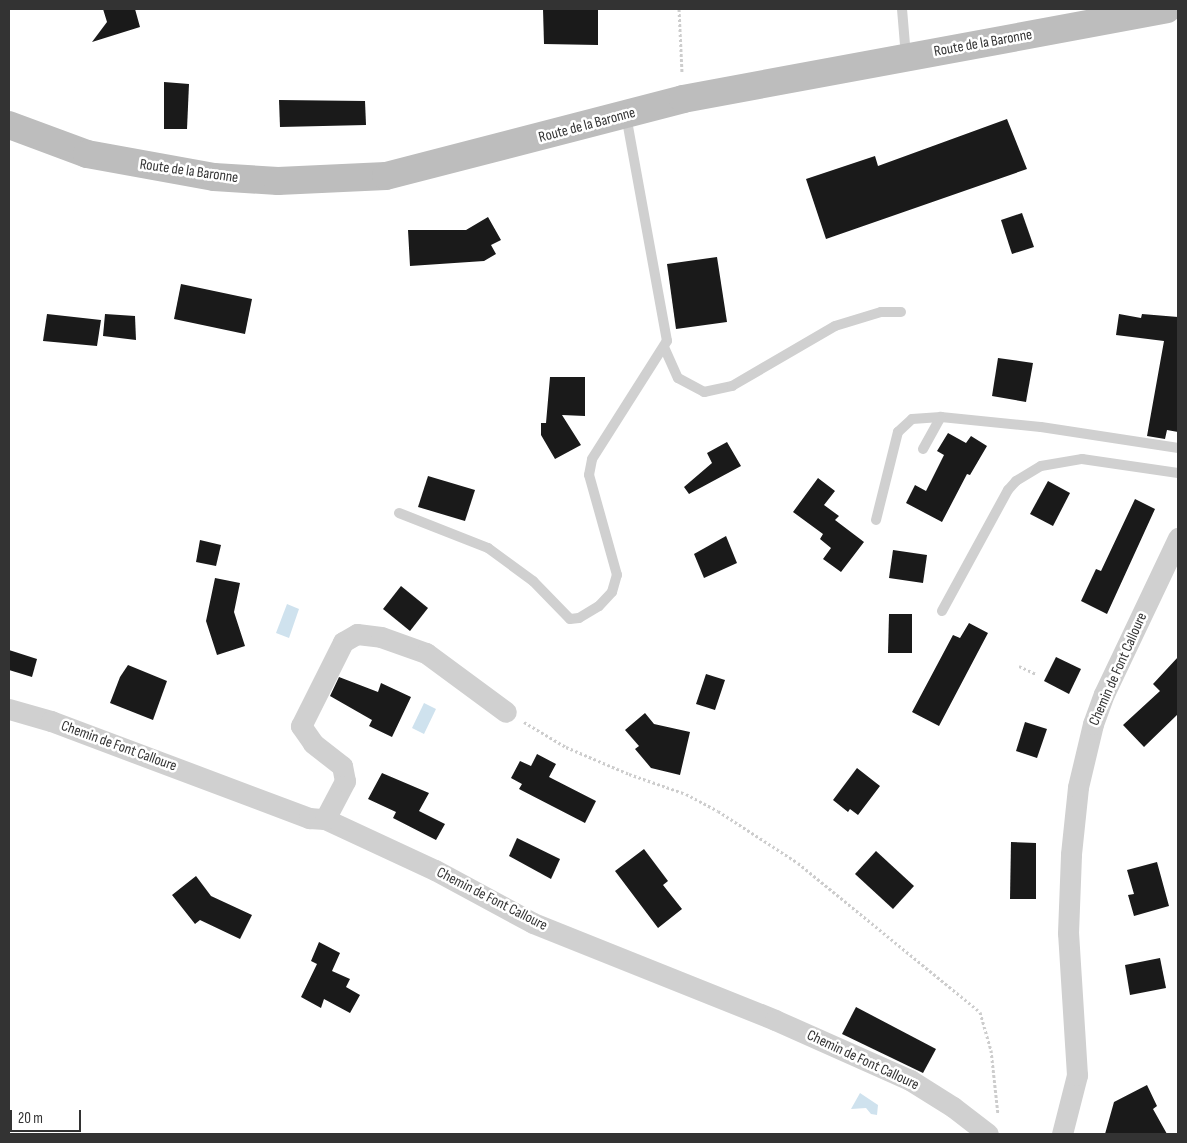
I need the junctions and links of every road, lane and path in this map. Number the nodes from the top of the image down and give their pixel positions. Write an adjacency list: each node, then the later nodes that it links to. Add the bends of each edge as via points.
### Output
1 (679, 9): 5 (path)
2 (902, 9): 4 (lane)
3 (1167, 9): 4 (main road, Route de la Baronne)
4 (906, 57): 5 (main road, Route de la Baronne)
5 (683, 99): 6 (main road, Route de la Baronne)
6 (626, 114): 7 (main road, Route de la Baronne, via 386,176 278,182 214,177 87,154); 9 (lane, via 667,341)
7 (9, 125)
8 (901, 312): 9 (lane, via 881,312 835,326 732,386 704,392 678,378)
9 (664, 347): 14 (lane, via 592,459 589,475 617,575 612,592 600,606 579,618 570,619 533,581 488,548)
10 (941, 417): 11 (lane, via 1041,426); 12 (lane); 15 (lane, via 912,419 898,432)
11 (1178, 448)
12 (922, 449)
13 (1178, 473): 17 (lane, via 1082,459 1040,466 1008,490)
14 (400, 513)
15 (876, 520)
16 (1178, 538): 24 (street, Chemin de Font Calloure, via 1104,694 1093,724 1078,787 1068,933 1077,1075)
17 (942, 611)
18 (1019, 666): 19 (path)
19 (1036, 674)
20 (9, 709): 22 (street, Chemin de Font Calloure, via 60,724 309,818)
21 (506, 712): 22 (street, via 426,654 381,637 357,634 343,642 302,726 313,743 342,766 345,781); 23 (path, via 566,747 686,794 718,811 798,863 980,1012 991,1050)
22 (325, 820): 23 (street, Chemin de Font Calloure, via 435,870 533,923 775,1020 901,1076)
23 (993, 1127)
24 (1062, 1134)

